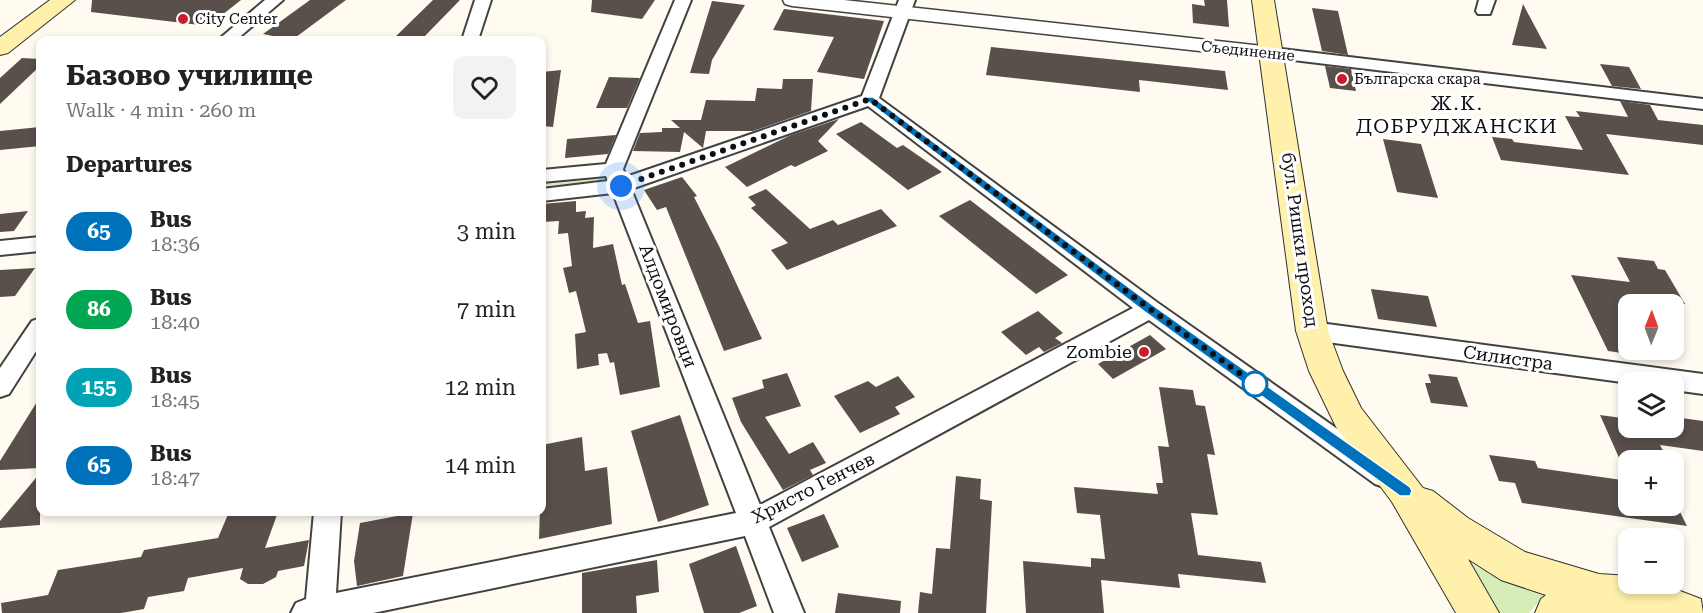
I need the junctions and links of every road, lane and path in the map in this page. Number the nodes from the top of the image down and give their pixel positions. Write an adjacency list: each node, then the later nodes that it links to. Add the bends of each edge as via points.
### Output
1 (64, 0): 10 (main road)
2 (275, 0): 8 (street)
3 (483, 0): 9 (street)
4 (683, 0): 15 (street)
5 (792, 0): 7 (street, Съединение)
6 (1263, 0): 11 (main road, бул. Ришки проход)
7 (904, 6): 11 (street, Съединение); 12 (street)
8 (231, 36)
9 (471, 36)
10 (2, 45)
11 (1273, 53): 13 (street, Съединение); 20 (main road, бул. Ришки проход)
12 (870, 99): 15 (street); 19 (street)
13 (1703, 104)
14 (546, 176): 15 (street)
15 (617, 177): 16 (street); 26 (street, Алдомировци)
16 (546, 194)
17 (36, 244): 18 (street)
18 (0, 248)
19 (1150, 309): 24 (street); 26 (street, Христо Генчев)
20 (1312, 331): 22 (street, Силистра); 24 (main road, бул. Ришки проход, via 1348,417)
21 (36, 333): 23 (street)
22 (1703, 384)
23 (0, 387)
24 (1405, 491): 27 (main road, бул. Ришки проход, via 1454,530 1515,567); 32 (main road, бул. Ришки проход)
25 (327, 516): 30 (street)
26 (753, 522): 30 (street, Христо Генчев); 31 (street, Алдомировци)
27 (1599, 593): 28 (main road, бул. Ришки проход, via 1626,594); 33 (main road, via 1568,602)
28 (1671, 607): 29 (street)
29 (1703, 611)
30 (315, 612)
31 (789, 613)
32 (1478, 613)
33 (1556, 613)

